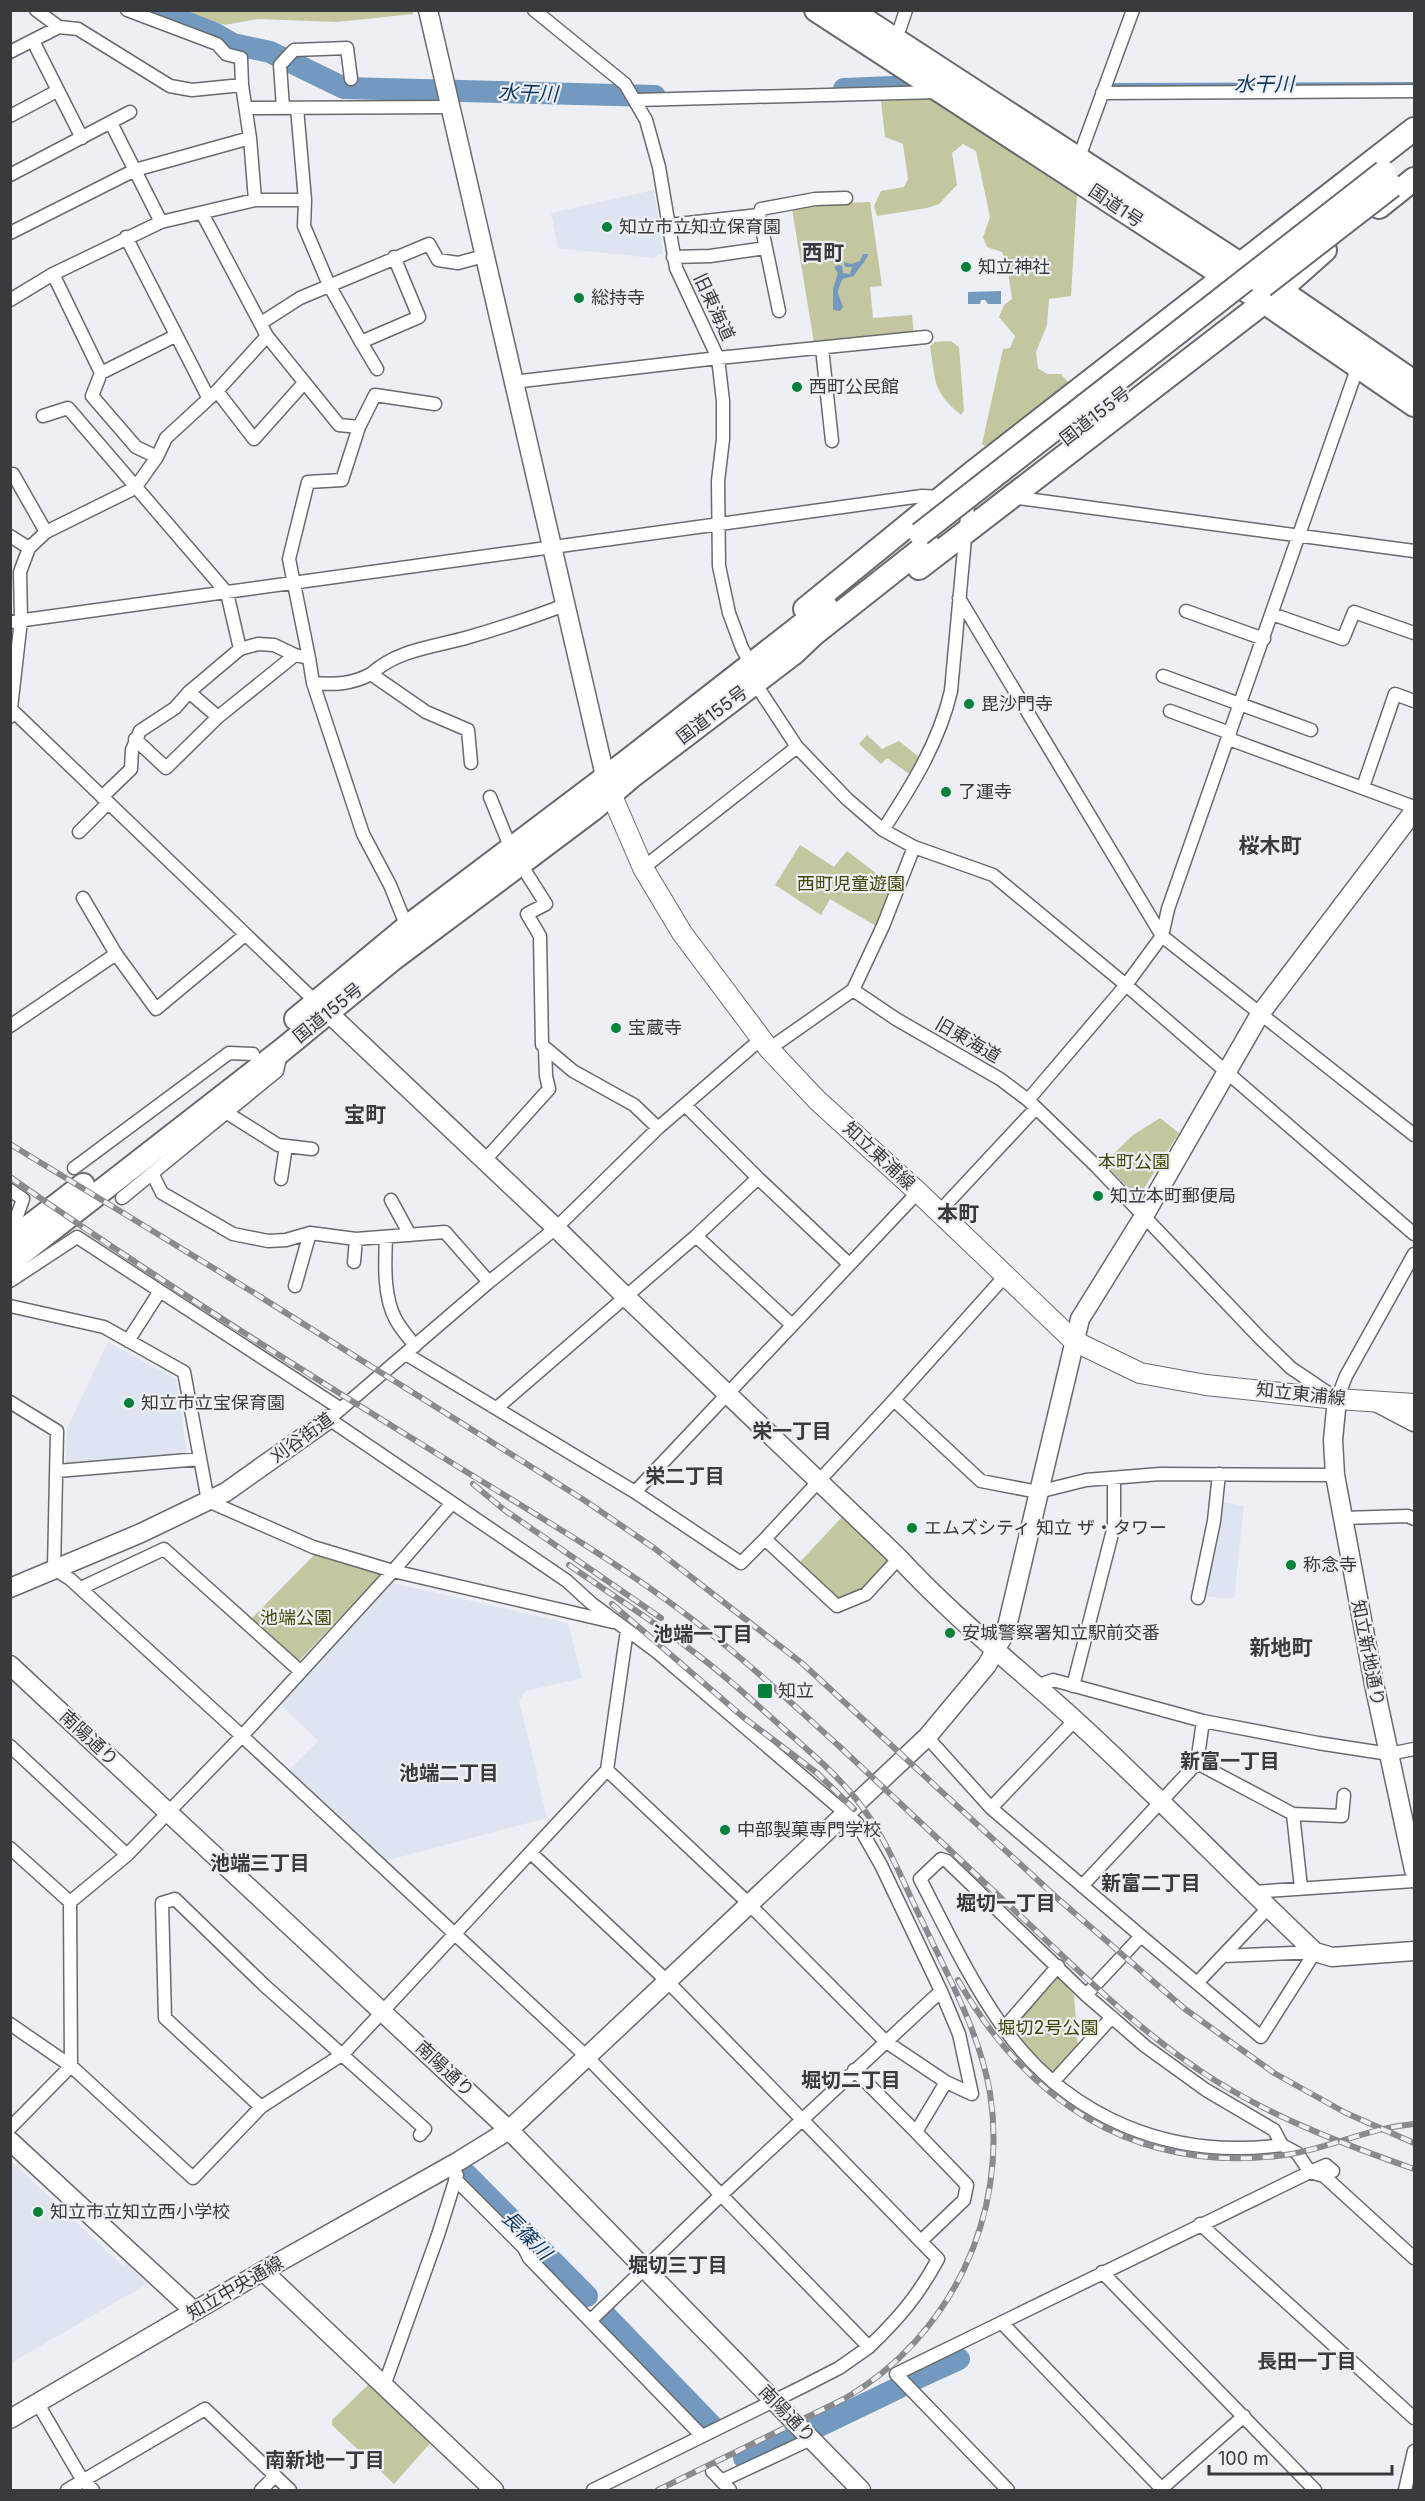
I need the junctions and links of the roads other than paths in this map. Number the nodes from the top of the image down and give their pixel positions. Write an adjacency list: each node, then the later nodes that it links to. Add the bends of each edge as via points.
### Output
1 (36, 10): 9 (street)
2 (127, 10): 14 (street, via 217,44 226,54 241,58)
3 (428, 10): 20 (street)
4 (534, 10): 19 (street, 旧東海道, via 625,84)
5 (816, 10): 17 (highway, 国道1号)
6 (850, 10): 31 (highway, 国道1号)
7 (906, 10): 10 (street)
8 (1133, 10): 18 (street)
9 (59, 27): 11 (street); 14 (street, via 78,29 170,86 192,90)
10 (900, 28)
11 (33, 41): 12 (street); 15 (street)
12 (10, 52)
13 (351, 79): 22 (street, via 347,48 294,50 280,65)
14 (242, 85): 21 (street)
15 (57, 91): 25 (street); 28 (street)
16 (1414, 91): 18 (street)
17 (940, 92): 19 (street); 50 (highway, 国道1号)
18 (1102, 93): 31 (street)
19 (633, 96): 43 (street, 旧東海道, via 646,120)
20 (449, 107): 23 (street); 47 (street)
21 (247, 108): 22 (street); 29 (street)
22 (283, 108): 23 (street)
23 (297, 108): 39 (street)
24 (130, 112): 26 (street)
25 (10, 116)
26 (111, 123): 28 (street); 33 (street)
27 (1414, 129): 50 (highway)
28 (82, 138): 34 (street)
29 (250, 138): 33 (street); 38 (street)
30 (1414, 148): 35 (highway, 国道155号)
31 (1078, 160): 50 (highway, 国道1号)
32 (1414, 168): 35 (highway, 国道155号)
33 (135, 170): 42 (street); 44 (street)
34 (10, 175)
35 (1388, 179): 98 (highway, 国道155号, bridge, via 924,539 814,634)
36 (1414, 179): 53 (highway)
37 (846, 198): 41 (street, via 761,209)
38 (255, 200): 39 (street); 40 (street)
39 (304, 200): 52 (street, via 304,226)
40 (202, 213): 42 (street); 56 (street)
41 (759, 215): 43 (street); 46 (street)
42 (161, 222): 45 (street)
43 (669, 225): 49 (street, 旧東海道)
44 (10, 233)
45 (126, 237): 51 (street); 57 (street)
46 (766, 248): 49 (street); 55 (street)
47 (484, 256): 48 (street, via 458,263 438,261 429,244); 66 (street)
48 (394, 257): 52 (street); 60 (street, via 419,317)
49 (673, 257): 62 (street, 旧東海道)
50 (1233, 272): 53 (highway, 国道1号); 76 (highway)
51 (53, 274): 54 (street); 65 (street)
52 (329, 285): 56 (street); 60 (street)
53 (1272, 296): 63 (highway, 国道1号); 67 (highway, 国道1号); 80 (highway)
54 (10, 300)
55 (779, 311)
56 (261, 323): 58 (street)
57 (175, 336): 65 (street); 69 (street)
58 (267, 336): 68 (street); 69 (street)
59 (926, 337): 61 (street)
60 (361, 342): 64 (street)
61 (822, 348): 62 (street); 74 (street)
62 (718, 358): 66 (street); 81 (street, 旧東海道, via 723,401)
63 (1358, 366): 71 (highway, 国道1号); 85 (street)
64 (376, 369)
65 (101, 373): 75 (street, via 92,396 136,447)
66 (513, 382): 87 (street)
67 (1414, 382)
68 (304, 383): 69 (street, via 254,439); 73 (street, via 339,425)
69 (212, 394): 75 (street, via 166,438)
70 (435, 404): 73 (street, via 375,395)
71 (1414, 405)
72 (43, 416): 78 (street, via 68,408)
73 (359, 427): 89 (street, via 342,480 308,482 289,559)
74 (832, 441)
75 (157, 457): 78 (street)
76 (972, 473): 79 (highway); 82 (street)
77 (13, 474): 83 (street)
78 (135, 488): 83 (street); 90 (street)
79 (943, 497): 81 (street, via 922,496); 98 (highway, via 810,603)
80 (1010, 497): 82 (highway); 85 (street)
81 (718, 525): 87 (street); 103 (street, 旧東海道, via 724,594)
82 (966, 531): 91 (street); 98 (highway, via 838,632)
83 (46, 532): 86 (street)
84 (10, 536): 86 (street)
85 (1299, 537): 88 (street); 94 (street)
86 (29, 548): 95 (street, via 20,572)
87 (553, 549): 89 (street); 92 (street)
88 (1414, 551)
89 (294, 584): 90 (street); 101 (street)
90 (227, 593): 95 (street); 99 (street)
91 (959, 598): 122 (street, via 946,711 910,789); 130 (street)
92 (565, 605): 102 (street, via 467,638 413,650 382,664); 117 (street)
93 (1186, 611): 97 (street)
94 (1272, 614): 96 (street, via 1343,639 1354,612); 97 (street)
95 (16, 621): 110 (street)
96 (1414, 633)
97 (1264, 639): 108 (street)
98 (787, 647): 103 (highway, 国道155号)
99 (240, 649): 100 (street, via 274,645); 106 (street)
100 (294, 655): 101 (street); 111 (street)
101 (309, 658): 105 (street)
102 (371, 674): 105 (street, via 357,682); 116 (street, via 426,711 468,730)
103 (753, 674): 115 (street, 旧東海道); 117 (highway, 国道155号)
104 (1163, 676): 108 (street)
105 (313, 683): 128 (street, via 363,834)
106 (189, 692): 111 (street); 114 (street)
107 (1414, 701): 118 (street, via 1395,694)
108 (1241, 704): 112 (street); 113 (street)
109 (1170, 711): 113 (street)
110 (12, 714): 120 (street)
111 (218, 717): 114 (street, via 166,768)
112 (1311, 730)
113 (1230, 736): 118 (street); 130 (street, via 1168,909)
114 (135, 739): 120 (street, via 131,769)
115 (797, 747): 122 (street, 旧東海道); 126 (street)
116 (471, 763)
117 (608, 786): 125 (highway, 国道155号); 126 (main road, 知立東浦線)
118 (1363, 787): 121 (street)
119 (490, 796): 125 (street)
120 (105, 800): 123 (street); 129 (street)
121 (1414, 809): 135 (street, 知立中央通線)
122 (883, 830): 124 (street, 旧東海道)
123 (80, 832)
124 (914, 848): 132 (street, 旧東海道, via 993,874); 133 (street)
125 (516, 856): 128 (highway, 国道155号); 134 (highway, 国道155号, via 393,959); 138 (street, via 546,904 527,914 540,936)
126 (643, 868): 137 (main road, 知立東浦線, via 682,933)
127 (83, 898): 131 (street)
128 (407, 927): 134 (highway, 国道155号)
129 (245, 935): 131 (street, via 156,1009); 134 (street)
130 (1162, 936): 132 (street); 135 (street)
131 (116, 954): 136 (street)
132 (1126, 985): 141 (street, 旧東海道); 142 (street)
133 (853, 990): 137 (street, 刈谷街道); 142 (street, 旧東海道, via 1000,1079)
134 (322, 1008): 139 (highway, 国道155号); 140 (highway, 国道155号); 149 (street)
135 (1260, 1014): 141 (street, 知立中央通線); 146 (street)
136 (10, 1026)
137 (765, 1044): 143 (street, 刈谷街道); 155 (main road, 知立東浦線, via 817,1100)
138 (545, 1048): 145 (street, via 573,1071 634,1105); 149 (street, via 549,1089)
139 (281, 1051): 144 (street, via 277,1071); 170 (highway, 国道155号)
140 (253, 1054): 150 (street, via 229,1053); 168 (highway, 国道155号)
141 (1225, 1072): 159 (street, 知立中央通線); 163 (street, 旧東海道)
142 (1032, 1104): 158 (street); 159 (street, 旧東海道)
143 (686, 1106): 145 (street, 刈谷街道); 152 (street)
144 (227, 1113): 147 (street, via 278,1145); 151 (street)
145 (658, 1128): 161 (street, 刈谷街道)
146 (1414, 1135)
147 (286, 1146): 148 (street); 153 (street)
148 (312, 1149)
149 (484, 1160): 161 (street)
150 (74, 1168)
151 (152, 1173): 156 (street); 162 (street, via 162,1193 232,1234 268,1241)
152 (758, 1178): 165 (street); 172 (street)
153 (281, 1179)
154 (10, 1190): 160 (street, via 23,1199 17,1216)
155 (918, 1192): 158 (main road, 知立東浦線); 172 (street)
156 (122, 1198)
157 (391, 1200): 164 (street)
158 (938, 1213): 173 (main road, 知立東浦線)
159 (1144, 1216): 182 (street, 知立中央通線, via 1080,1319); 185 (street, 旧東海道, via 1290,1368)
160 (10, 1221)
161 (556, 1228): 175 (street, 刈谷街道); 178 (street)
162 (310, 1233): 167 (street); 176 (street)
163 (1414, 1234)
164 (410, 1235): 166 (street); 175 (street, via 445,1232)
165 (696, 1236): 178 (street); 180 (street)
166 (386, 1237): 167 (street); 183 (street, via 391,1308)
167 (356, 1239): 171 (street)
168 (10, 1241)
169 (1414, 1254): 185 (street)
170 (10, 1262)
171 (354, 1262)
172 (849, 1264): 180 (street)
173 (1005, 1276): 182 (main road, 知立東浦線); 186 (street)
174 (10, 1281): 177 (street, via 78,1237)
175 (489, 1282): 183 (street, 刈谷街道)
176 (295, 1286)
177 (160, 1290): 181 (street); 191 (street)
178 (625, 1296): 184 (street); 190 (street)
179 (10, 1306): 181 (street, via 104,1327)
180 (792, 1325): 184 (street)
181 (128, 1341): 193 (street, via 184,1372)
182 (1074, 1341): 185 (main road, 知立東浦線, via 1140,1373 1206,1385); 200 (street, 知立中央通線)
183 (411, 1350): 190 (street); 191 (street, 刈谷街道)
184 (727, 1393): 198 (street); 199 (street)
185 (1337, 1399): 187 (main road, 知立東浦線); 196 (street, 知立新地通り)
186 (894, 1400): 198 (street); 200 (street, via 981,1481)
187 (1375, 1401): 189 (main road, 知立東浦線); 192 (street)
188 (10, 1402): 194 (street, via 57,1431)
189 (1414, 1404)
190 (498, 1407): 199 (street)
191 (335, 1414): 201 (street, 刈谷街道); 202 (street)
192 (1414, 1422)
193 (200, 1459): 194 (street); 201 (street)
194 (57, 1471): 207 (street)
195 (1219, 1474): 196 (street); 197 (street); 211 (street)
196 (1335, 1475): 203 (street, 知立新地通り)
197 (1114, 1478): 200 (street, via 1086,1480); 217 (street, via 1113,1526)
198 (820, 1481): 205 (street); 206 (street)
199 (635, 1492): 205 (street, via 741,1563)
200 (1038, 1492): 213 (street, 知立中央通線, via 1005,1631)
201 (208, 1501): 207 (street, 刈谷街道); 208 (street, via 313,1547)
202 (452, 1503): 208 (street); 212 (street, via 567,1581)
203 (1343, 1518): 204 (street); 224 (street, 知立新地通り)
204 (1414, 1519)
205 (765, 1539): 206 (street, via 837,1606 866,1594)
206 (899, 1558): 213 (street)
207 (54, 1569): 209 (street, 刈谷街道); 210 (street)
208 (393, 1571): 212 (street); 214 (street)
209 (10, 1588)
210 (81, 1588): 214 (street, via 164,1549); 220 (street)
211 (1198, 1598)
212 (623, 1627): 226 (street); 231 (street)
213 (996, 1650): 216 (street); 221 (street, 知立中央通線)
214 (300, 1671): 220 (street)
215 (14, 1675): 230 (street, 南陽通り)
216 (1036, 1686): 217 (street, via 1053,1680); 218 (street)
217 (1073, 1686): 219 (street)
218 (1075, 1720): 228 (street); 229 (street)
219 (1203, 1720): 224 (street); 225 (street)
220 (242, 1736): 230 (street); 244 (street)
221 (927, 1737): 229 (street); 231 (street, 知立中央通線)
222 (10, 1746): 235 (street)
223 (1414, 1749): 224 (street)
224 (1389, 1754): 236 (street, 知立新地通り)
225 (1197, 1763): 228 (street); 232 (street)
226 (608, 1770): 234 (street); 242 (street)
227 (1344, 1795): 232 (street, via 1342,1816)
228 (1161, 1801): 238 (street); 240 (street)
229 (991, 1808): 238 (street)
230 (169, 1812): 235 (street); 254 (street, 南陽通り)
231 (846, 1814): 242 (street, 知立中央通線); 252 (street, via 867,1838)
232 (1293, 1814): 239 (street)
233 (10, 1848): 241 (street)
234 (531, 1853): 244 (street); 250 (street)
235 (127, 1855): 241 (street)
236 (1414, 1870)
237 (1414, 1881): 239 (street)
238 (1082, 1886): 245 (street)
239 (1300, 1888): 240 (street)
240 (1252, 1892): 243 (street)
241 (70, 1902): 261 (street)
242 (750, 1905): 250 (street, 知立中央通線); 258 (street)
243 (1268, 1908): 247 (street); 248 (street)
244 (455, 1934): 254 (street); 260 (street)
245 (1142, 1936): 251 (street); 253 (street)
246 (1414, 1951): 247 (street, via 1332,1957)
247 (1315, 1952): 248 (street); 251 (street, via 1261,2037)
248 (1222, 1956): 251 (street)
249 (1058, 1966): 253 (street); 257 (street); 257 (street, via 947,1861 941,1858 920,1879)
250 (668, 1982): 260 (street, 知立中央通線); 266 (street)
251 (1197, 1983)
252 (941, 1991): 258 (street); 263 (street, via 959,2034 972,2094)
253 (1086, 1995): 255 (street)
254 (384, 2012): 259 (street); 268 (street, 南陽通り)
255 (1112, 2017): 264 (street); 272 (street, via 1206,2090 1274,2130)
256 (10, 2024): 261 (street)
257 (1004, 2028): 264 (street)
258 (885, 2041): 262 (street); 263 (street)
259 (343, 2054): 265 (street); 265 (street, via 175,1899 162,1903 165,2018); 270 (street, via 425,2129)
260 (587, 2057): 268 (street, 知立中央通線); 277 (street)
261 (71, 2066): 265 (street, via 193,2178); 267 (street)
262 (854, 2070): 266 (street); 269 (street)
263 (946, 2082): 269 (street)
264 (1053, 2082): 272 (street, via 1091,2110 1143,2134 1194,2146 1250,2149)
265 (261, 2107)
266 (802, 2120): 277 (street); 279 (street)
267 (10, 2128)
268 (509, 2130): 273 (street, 知立中央通線); 281 (street, 南陽通り)
269 (916, 2133): 279 (street, via 967,2185 964,2200)
270 (420, 2135)
271 (10, 2141): 284 (street)
272 (1282, 2145): 275 (street, via 1297,2153)
273 (461, 2160): 276 (street); 282 (street, 知立中央通線)
274 (1333, 2171): 275 (street, via 1326,2165)
275 (1310, 2172): 278 (street); 280 (street, via 1323,2176)
276 (455, 2179): 285 (street); 288 (street)
277 (720, 2196): 281 (street); 287 (street)
278 (1200, 2224): 283 (street); 292 (street)
279 (921, 2241): 287 (street, via 938,2259 922,2289)
280 (1414, 2258)
281 (645, 2269): 285 (street); 289 (street, 南陽通り)
282 (263, 2271): 284 (street, 知立中央通線); 288 (street)
283 (1102, 2272): 286 (street); 291 (street)
284 (194, 2311): 290 (street, 知立中央通線)
285 (591, 2320): 294 (street)
286 (1002, 2323): 309 (street, via 896,2374); 310 (street)
287 (869, 2347): 289 (street, via 839,2368)
288 (384, 2386): 305 (street)
289 (774, 2400): 294 (street); 295 (street, 南陽通り)
290 (38, 2404): 293 (street, 知立中央通線); 299 (street)
291 (1244, 2416): 310 (street); 311 (street)
292 (1414, 2418)
293 (10, 2419)
294 (702, 2436): 306 (street)
295 (811, 2439): 300 (street); 308 (street, 南陽通り)
296 (1414, 2451): 312 (street)
297 (712, 2470): 300 (street)
298 (275, 2476): 299 (street, via 205,2409); 303 (street); 304 (street)
299 (82, 2481): 301 (street); 302 (street)
300 (721, 2481): 307 (street)
301 (67, 2490)
302 (93, 2490)
303 (261, 2490)
304 (290, 2490)
305 (494, 2490)
306 (593, 2490)
307 (730, 2490)
308 (861, 2490)
309 (1008, 2490)
310 (1162, 2490)
311 (1315, 2490)
312 (1405, 2490)

